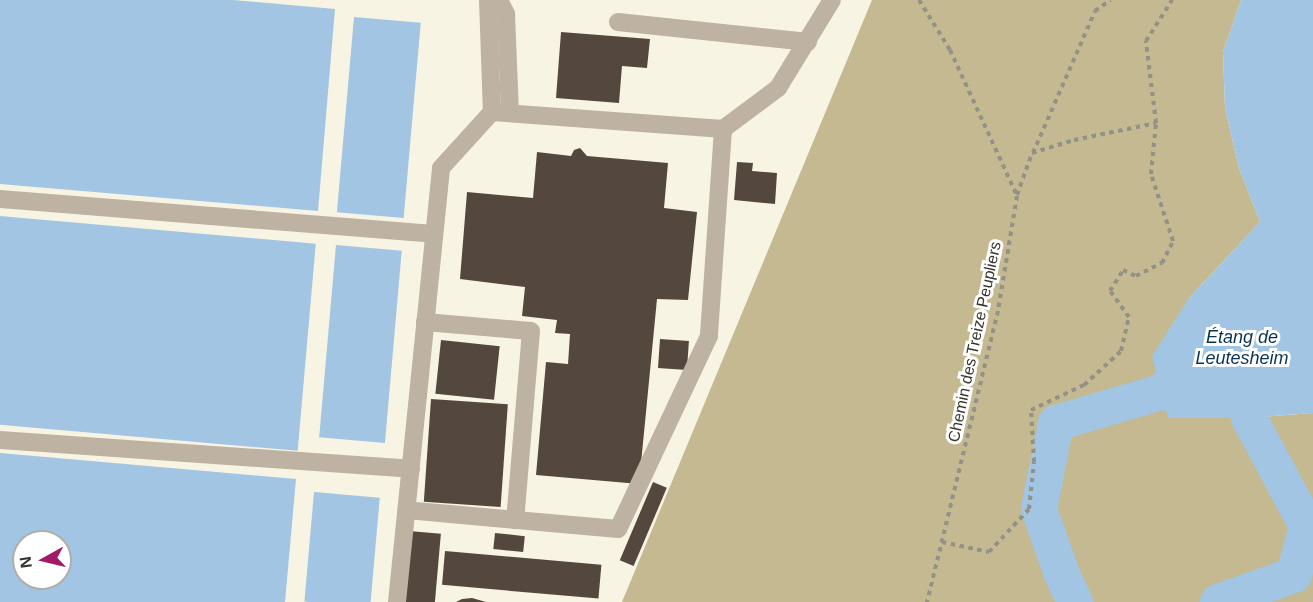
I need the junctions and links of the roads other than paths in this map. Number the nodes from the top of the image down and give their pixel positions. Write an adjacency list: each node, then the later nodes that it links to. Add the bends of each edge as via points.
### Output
1 (488, 0): 6 (lane)
2 (499, 0): 6 (lane, via 506,14)
3 (832, 0): 5 (lane)
4 (618, 22): 5 (lane)
5 (808, 42): 7 (lane, via 778,88)
6 (501, 113): 7 (lane); 9 (lane, via 441,168)
7 (723, 129): 14 (lane, via 709,336 618,529)
8 (0, 199): 9 (lane)
9 (434, 234): 10 (lane)
10 (425, 322): 12 (lane); 14 (lane, via 531,331)
11 (0, 440): 12 (lane)
12 (411, 469): 13 (lane)
13 (407, 510): 14 (lane); 15 (lane)
14 (515, 520)
15 (397, 602)

